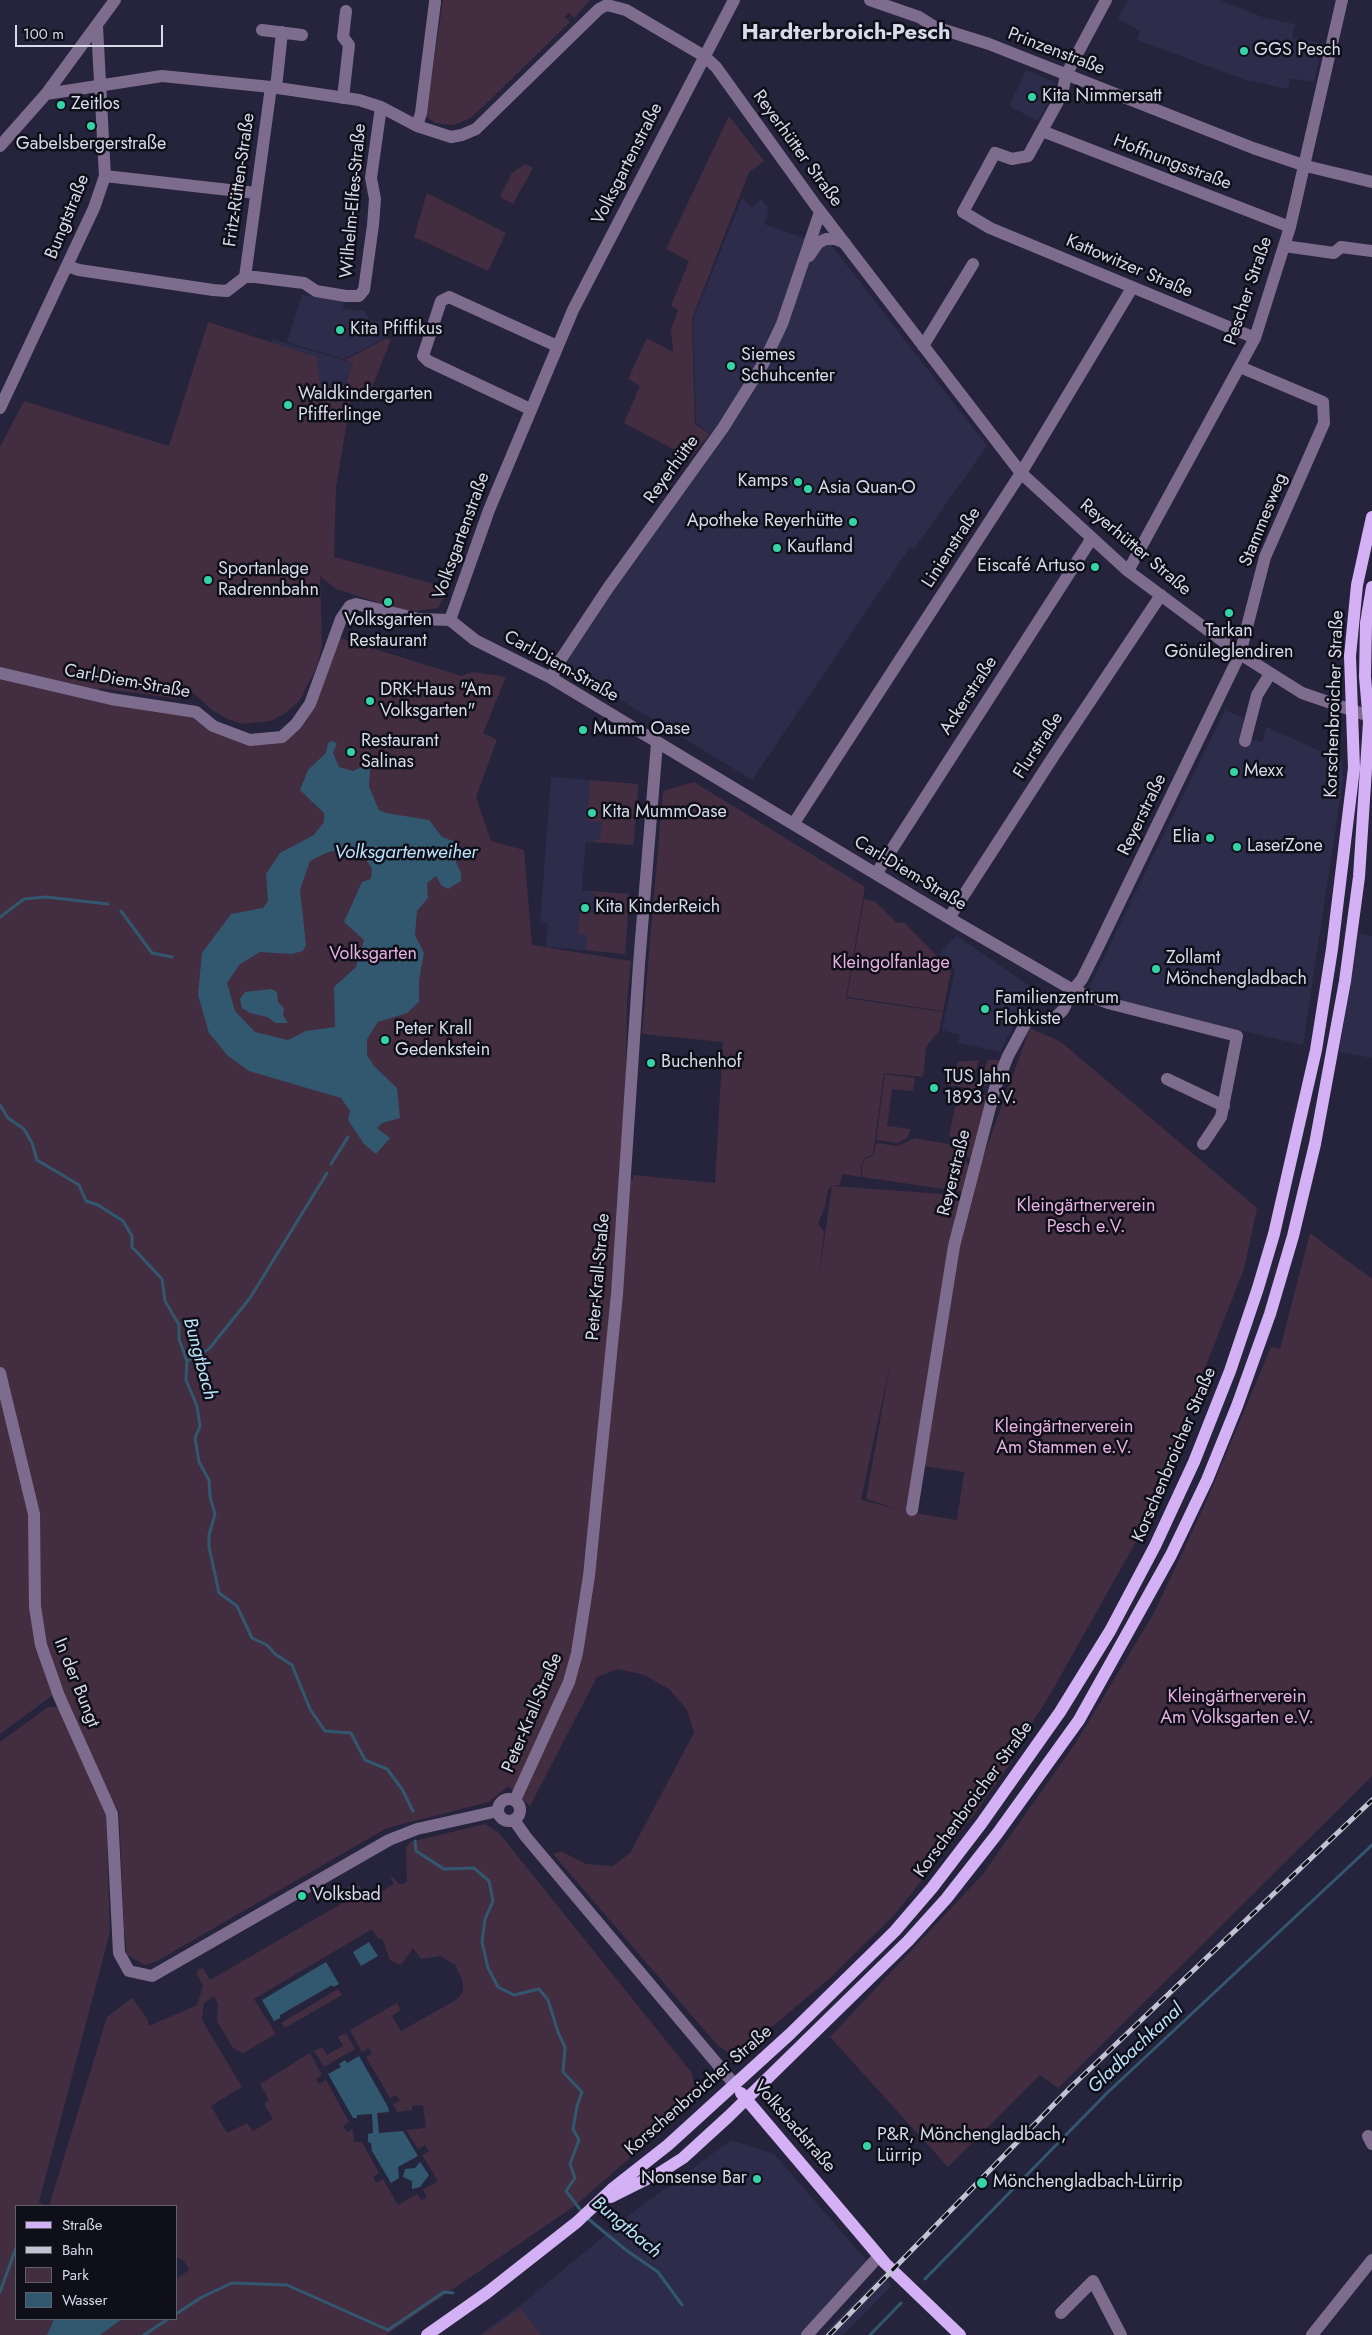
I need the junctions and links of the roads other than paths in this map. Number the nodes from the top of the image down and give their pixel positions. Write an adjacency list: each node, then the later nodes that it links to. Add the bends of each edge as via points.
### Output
1 (115, 0): 9 (street)
2 (734, 0): 13 (street, Volksgartenstraße)
3 (870, 0): 14 (street, Prinzenstraße)
4 (1106, 0): 14 (street)
5 (1342, 0): 23 (street, Pescher Straße)
6 (435, 2): 20 (street)
7 (613, 3): 13 (street, Reyerhütter Straße); 20 (street, Reyerhütter Straße, via 591,16 476,129 451,137)
8 (346, 11): 18 (street, via 343,37 349,45)
9 (97, 26): 15 (street, Bungtstraße); 17 (street)
10 (262, 30): 11 (street)
11 (282, 32): 12 (street); 16 (street)
12 (302, 35)
13 (704, 56): 27 (street, Reyerhütter Straße, via 732,87); 38 (street, Volksgartenstraße, via 625,206)
14 (1066, 75): 21 (street, via 1062,94); 23 (street, Prinzenstraße)
15 (100, 86): 16 (street, via 162,76); 17 (street); 24 (street, Bungtstraße)
16 (274, 88): 18 (street); 26 (street, Fritz-Rütten-Straße)
17 (46, 94): 22 (street)
18 (343, 98): 19 (street)
19 (381, 107): 20 (street); 35 (street, Wilhelm-Elfes-Straße, via 371,178 373,225 364,290 359,296 346,296 316,291 304,283)
20 (417, 126)
21 (1042, 131): 28 (street, Hoffnungsstraße); 36 (street, Kattowitzer Straße, via 1028,156 1012,159 995,153 962,212 990,228)
22 (0, 146)
23 (1306, 166): 25 (street, Prinzenstraße); 28 (street, Pescher Straße)
24 (105, 176): 26 (street); 33 (street, Bungtstraße)
25 (1372, 182)
26 (256, 192): 35 (street, Fritz-Rütten-Straße)
27 (820, 212): 29 (street, Reyerhütter Straße); 34 (street, Reyerhütte)
28 (1290, 227): 30 (street, Pescher Straße)
29 (845, 243): 34 (street, Reyerhütte, via 835,239 818,243); 39 (street, Reyerhütter Straße)
30 (1284, 246): 31 (street, via 1334,253 1341,247); 37 (street, Pescher Straße)
31 (1372, 251)
32 (972, 264): 39 (street)
33 (67, 266): 35 (street, via 227,291); 41 (street, Bungtstraße)
34 (801, 272): 53 (street, Reyerhütte, via 767,358 738,406 608,588)
35 (245, 277)
36 (1132, 288): 37 (street, Kattowitzer Straße); 43 (street, Linienstraße)
37 (1255, 338): 40 (street, Pescher Straße)
38 (557, 346): 42 (street, Volksgartenstraße); 42 (street, via 449,297 441,301 423,356)
39 (923, 346): 43 (street, Reyerhütter Straße)
40 (1240, 367): 46 (street, Pescher Straße); 50 (street, Stammesweg, via 1323,402 1324,423 1265,558)
41 (0, 408)
42 (530, 408): 49 (street, Volksgartenstraße)
43 (1021, 473): 45 (street, Reyerhütter Straße); 58 (street, Linienstraße)
44 (1372, 517): 54 (main road, Korschenbroicher Straße, via 1357,586 1350,656)
45 (1092, 538): 46 (street, Reyerhütter Straße); 59 (street, Ackerstraße)
46 (1128, 571): 48 (street, Reyerhütter Straße)
47 (1372, 587): 55 (main road, Korschenbroicher Straße, via 1366,624 1365,677)
48 (1161, 595): 50 (street, Reyerhütter Straße); 60 (street, Flurstraße)
49 (450, 620): 51 (street, Carl-Diem-Straße, via 419,619 356,604 350,606 310,704 282,737 250,740 213,726 196,712 111,699); 53 (street, Carl-Diem-Straße, via 475,640)
50 (1240, 654): 52 (street, Reyerhütter Straße); 61 (street, Reyerstraße, via 1086,971)
51 (0, 673)
52 (1270, 674): 54 (street, Reyerhütter Straße, via 1306,695); 56 (street, via 1257,695)
53 (551, 678): 57 (street, Carl-Diem-Straße)
54 (1351, 710): 55 (street, Reyerhütter Straße); 70 (main road, Korschenbroicher Straße, via 1354,768 1316,1050 1274,1234 1230,1371 1194,1462 1156,1546 1110,1631 1060,1712 981,1824 895,1932)
55 (1370, 717): 71 (main road, Korschenbroicher Straße, via 1358,886 1345,981 1315,1144 1270,1314 1207,1480 1167,1563 1084,1712 996,1834 946,1899 908,1941)
56 (1245, 741)
57 (657, 743): 58 (street, Carl-Diem-Straße); 67 (street, Peter-Krall-Straße, via 617,1294 589,1576 569,1682)
58 (794, 823): 59 (street, Carl-Diem-Straße)
59 (876, 874): 60 (street, Carl-Diem-Straße)
60 (949, 918): 61 (street, Carl-Diem-Straße)
61 (1073, 990): 63 (street, Carl-Diem-Straße, via 1108,1003 1237,1036); 66 (street, Reyerstraße, via 1063,1010 1054,1019 1029,1017 995,1088 954,1246)
62 (1167, 1079): 63 (street)
63 (1224, 1106): 64 (street, Carl-Diem-Straße, via 1221,1117)
64 (1203, 1144)
65 (0, 1374): 68 (street, In der Bungt, via 34,1514 35,1607 40,1645 59,1696 112,1814 119,1953 129,1971 152,1976 396,1837 417,1829)
66 (912, 1510)
67 (515, 1800): 68 (street, via 503,1800 498,1805); 69 (street, via 520,1810)
68 (498, 1812): 69 (street, via 504,1820)
69 (514, 1820): 70 (street, Volksbadstraße)
70 (735, 2085): 71 (main road, Volksbadstraße); 72 (main road, Korschenbroicher Straße)
71 (746, 2100): 72 (main road, Korschenbroicher Straße, via 682,2158); 73 (main road, Volksbadstraße)
72 (592, 2209): 76 (main road, Korschenbroicher Straße, via 488,2292)
73 (879, 2256): 77 (street); 78 (main road, Volksbadstraße)
74 (1372, 2260): 80 (street)
75 (1061, 2313): 79 (street, via 1093,2281)
76 (427, 2335)
77 (807, 2335)
78 (960, 2335)
79 (1121, 2335)
80 (1312, 2335)

